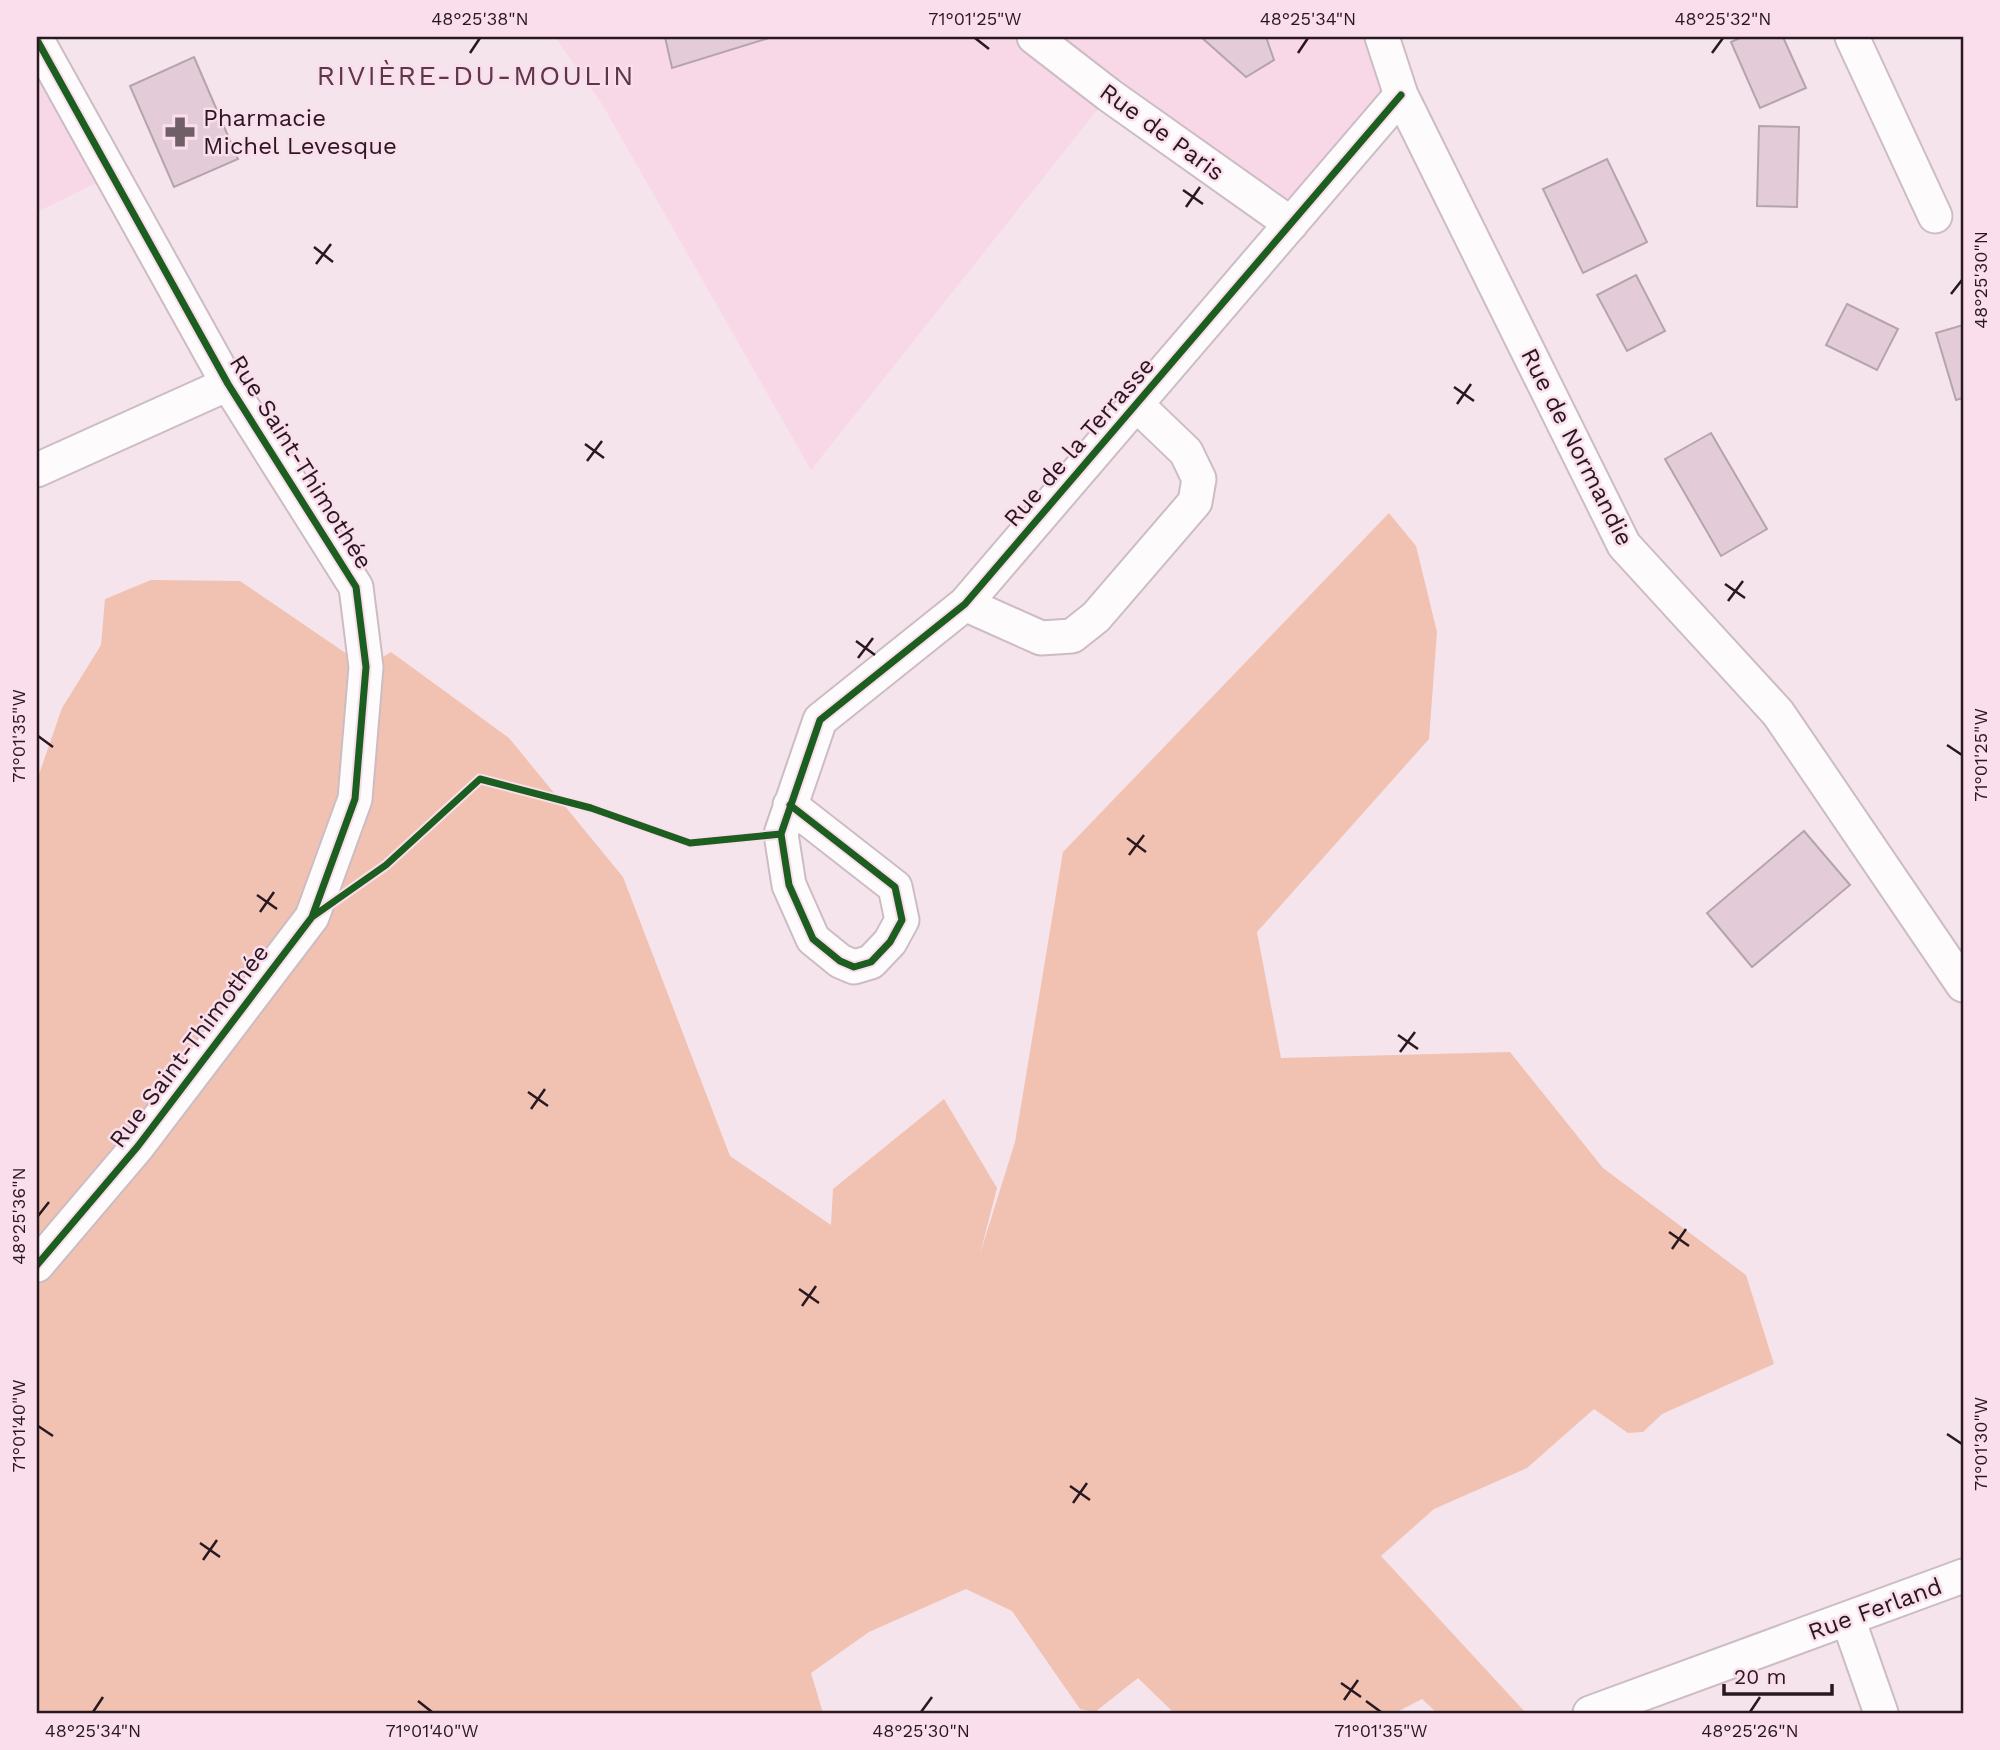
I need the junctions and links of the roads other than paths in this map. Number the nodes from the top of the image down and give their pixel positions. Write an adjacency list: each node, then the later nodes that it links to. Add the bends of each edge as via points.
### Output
1 (1034, 37): 7 (street, Rue de Paris)
2 (1382, 37): 5 (street, Rue de Normandie)
3 (1852, 37): 6 (street)
4 (37, 40): 8 (street, Rue Saint-Thimothée)
5 (1401, 95): 7 (street, Rue de la Terrasse); 13 (street, Rue de Normandie, via 1624,545 1778,713)
6 (1935, 216)
7 (1291, 224): 9 (street, Rue de la Terrasse)
8 (228, 384): 10 (street); 14 (street, Rue Saint-Thimothée, via 356,587 366,667 355,799 312,917 138,1146)
9 (1136, 404): 11 (street, Rue de la Terrasse); 11 (street, via 1186,452 1199,479 1195,502 1096,617 1072,636 1041,638)
10 (37, 470)
11 (965, 604): 12 (street, Rue de la Terrasse, via 820,720)
12 (790, 805): 12 (street, Rue de la Terrasse, via 781,834 789,885 813,939 854,967 871,962 902,920 895,887)
13 (1963, 985)
14 (37, 1265)
15 (1963, 1576): 16 (street, Rue Ferland)
16 (1847, 1619): 17 (street, Rue Ferland); 18 (street)
17 (1590, 1713)
18 (1881, 1713)

